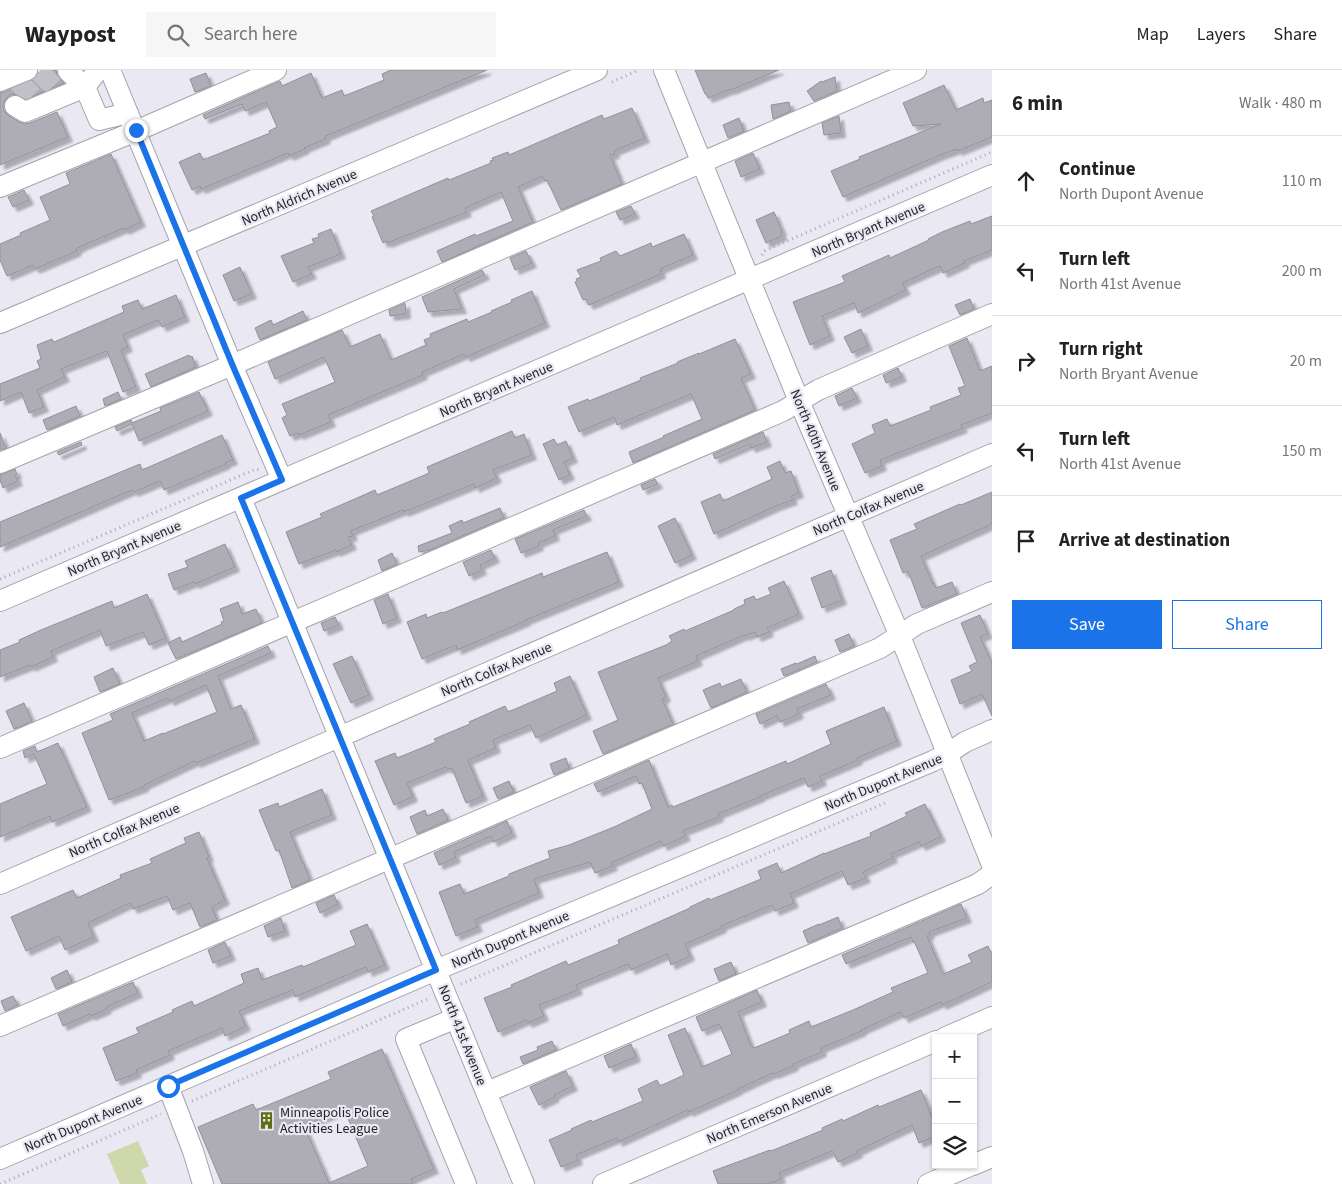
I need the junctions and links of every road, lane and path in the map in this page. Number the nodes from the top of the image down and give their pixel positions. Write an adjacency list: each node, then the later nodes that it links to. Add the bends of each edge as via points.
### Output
1 (98, 70): 9 (street)
2 (110, 70): 10 (street)
3 (276, 70): 10 (street)
4 (597, 70): 15 (street, North Aldrich Avenue)
5 (664, 70): 12 (street, North 40th Avenue)
6 (916, 70): 12 (street)
7 (68, 71): 9 (street)
8 (16, 82): 9 (street, via 25,112 39,101)
9 (85, 87): 10 (street, via 99,120)
10 (132, 122): 14 (street); 15 (street)
11 (992, 152): 16 (path, via 764,251)
12 (702, 162): 17 (street, North 40th Avenue); 20 (street)
13 (992, 175): 17 (street, North Bryant Avenue)
14 (0, 187)
15 (183, 246): 19 (street, North Aldrich Avenue); 20 (street)
16 (760, 257)
17 (751, 280): 21 (street, North 40th Avenue); 25 (street, North Bryant Avenue)
18 (992, 314): 21 (street)
19 (0, 324)
20 (232, 364): 23 (street); 25 (street)
21 (799, 401): 27 (street, North 40th Avenue); 31 (street, via 783,411)
22 (992, 454): 27 (street, North Colfax Avenue)
23 (0, 463)
24 (260, 470): 28 (path)
25 (282, 480): 26 (street, North Bryant Avenue)
26 (241, 498): 30 (street, North Bryant Avenue); 31 (street, North 41st Avenue)
27 (849, 516): 32 (street, North 40th Avenue); 34 (street, North Colfax Avenue)
28 (0, 579)
29 (992, 592): 32 (street, via 918,624)
30 (0, 601)
31 (293, 622): 34 (street, North 41st Avenue); 35 (street)
32 (900, 636): 36 (street, North 40th Avenue); 38 (street, via 871,652)
33 (992, 730): 36 (street, North Dupont Avenue)
34 (340, 736): 38 (street, North 41st Avenue); 41 (street, North Colfax Avenue)
35 (0, 748)
36 (947, 754): 39 (street, North 40th Avenue); 42 (street, North Dupont Avenue)
37 (891, 800): 43 (path)
38 (390, 857): 42 (street, North 41st Avenue); 47 (street)
39 (992, 865)
40 (992, 874): 51 (street, via 978,884)
41 (0, 884)
42 (436, 970): 46 (street, North 41st Avenue); 50 (street, North Dupont Avenue)
43 (457, 986)
44 (432, 997): 52 (path)
45 (992, 1017): 48 (street)
46 (456, 1018): 51 (street, North 41st Avenue); 59 (street, via 406,1039)
47 (0, 1026)
48 (953, 1034)
49 (932, 1043): 61 (street, North Emerson Avenue)
50 (168, 1086): 52 (street); 54 (street, North Dupont Avenue)
51 (486, 1092): 60 (street, North 41st Avenue)
52 (176, 1108): 57 (path); 58 (street)
53 (992, 1157): 55 (street)
54 (0, 1158)
55 (977, 1163)
56 (964, 1169): 62 (street)
57 (0, 1184)
58 (203, 1184)
59 (466, 1184)
60 (524, 1184)
61 (603, 1184)
62 (928, 1184)

